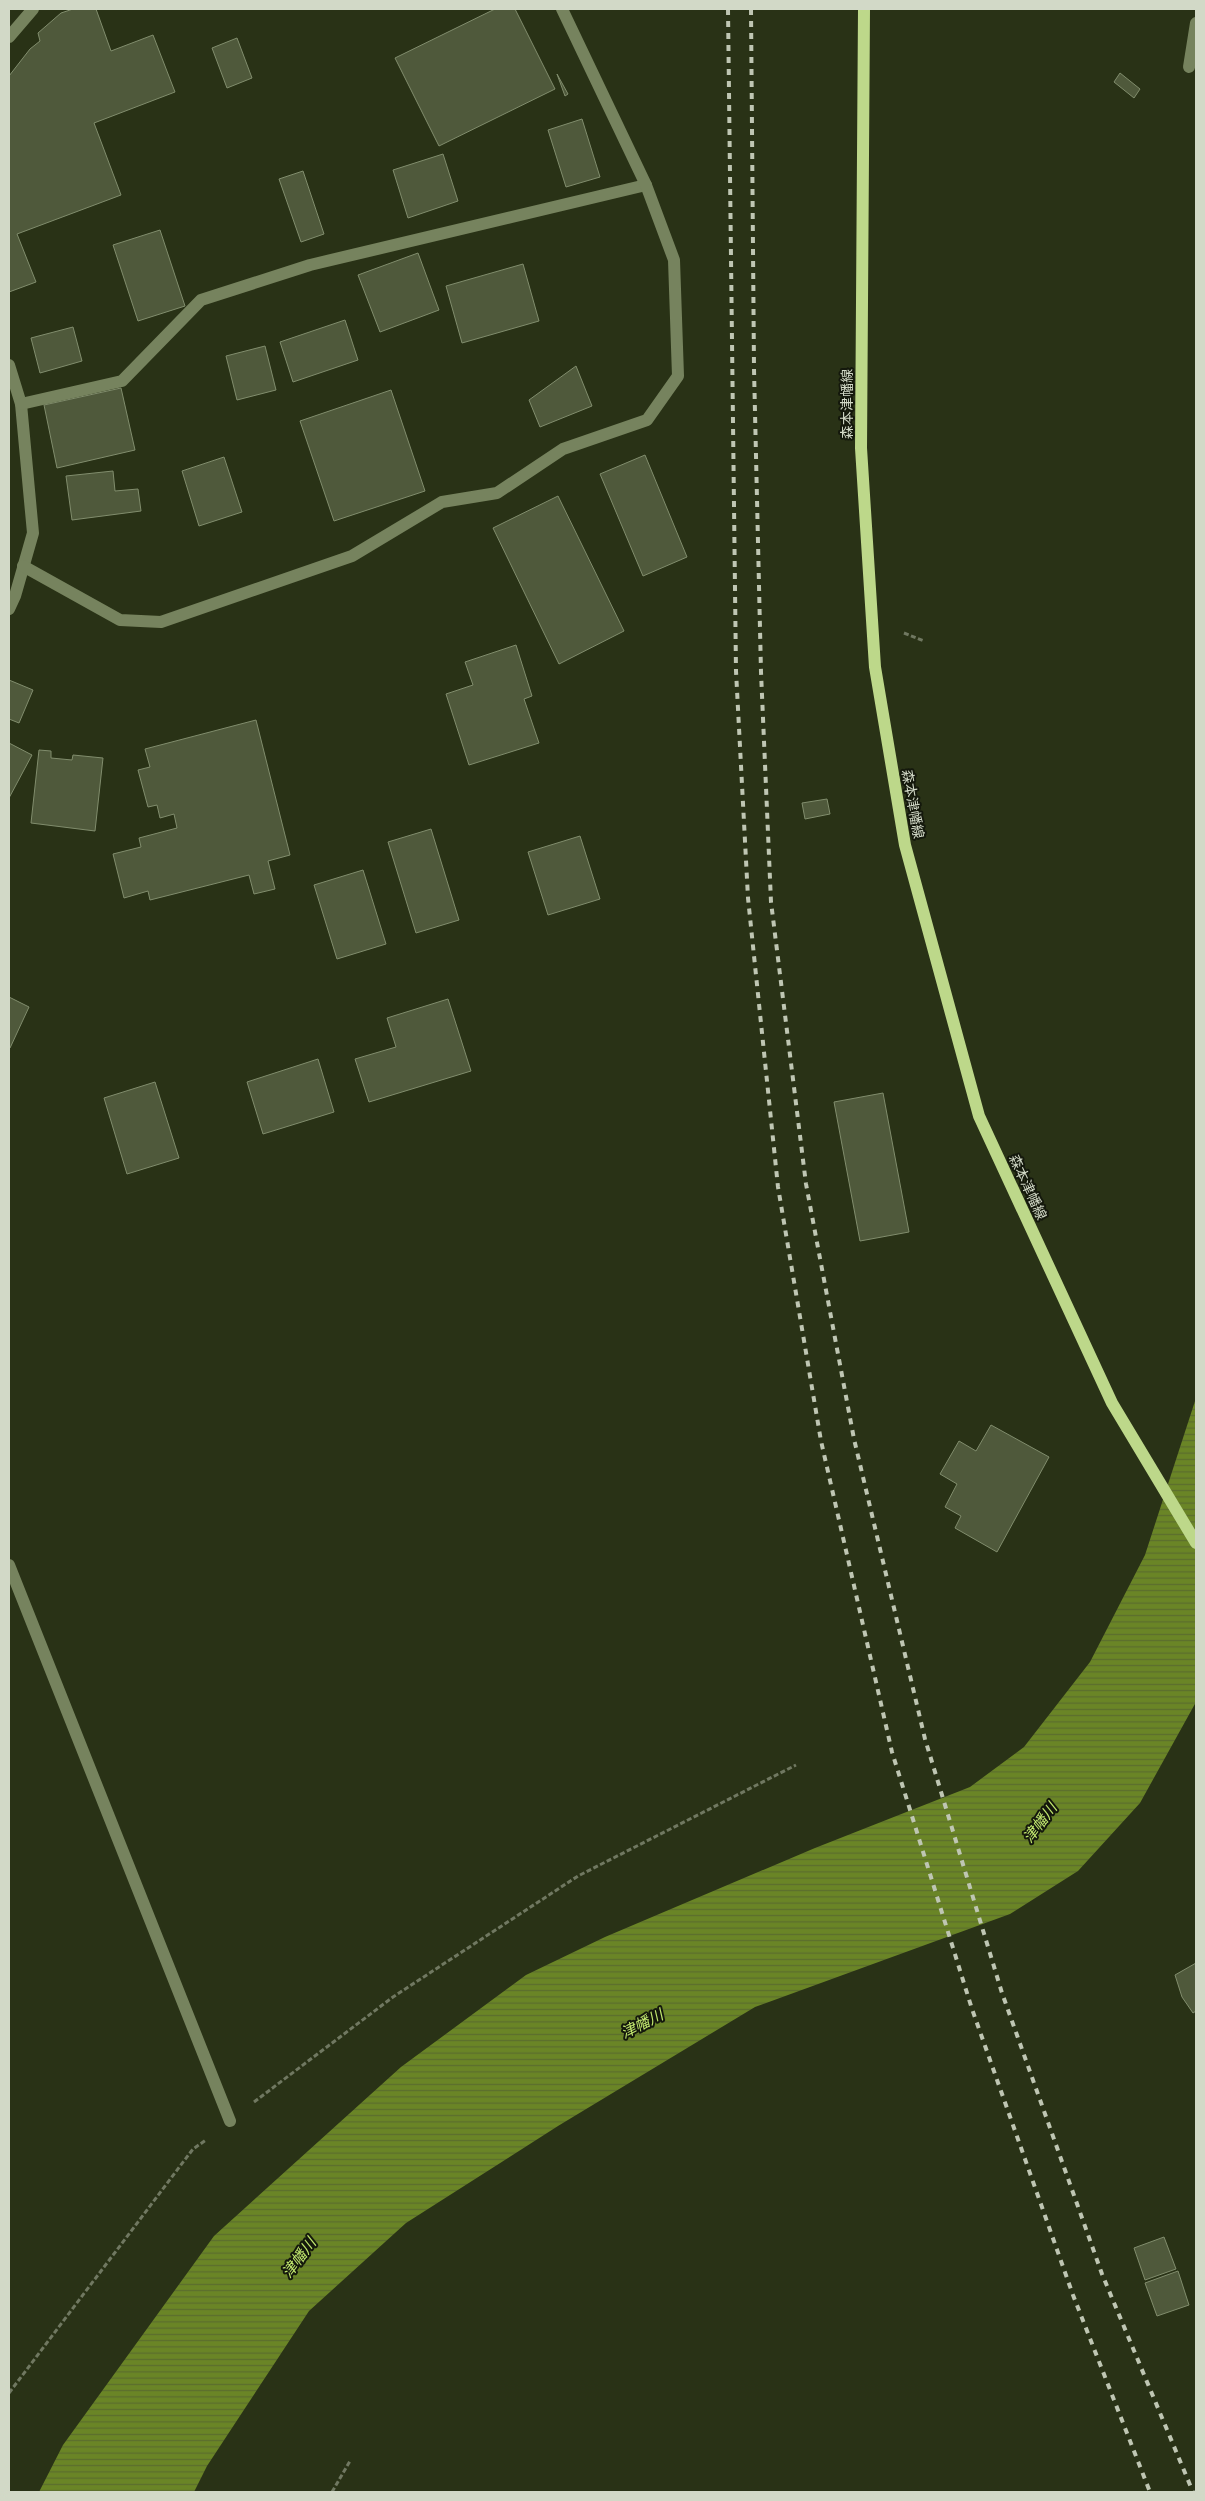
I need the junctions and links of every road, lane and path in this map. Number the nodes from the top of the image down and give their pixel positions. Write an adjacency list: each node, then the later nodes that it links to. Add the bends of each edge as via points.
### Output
1 (33, 9): 5 (street)
2 (562, 9): 7 (street)
3 (864, 9): 12 (main road, 森本津幡線, via 861,448 875,667 905,845 979,1116 1112,1403)
4 (1196, 23): 6 (street)
5 (9, 37)
6 (1189, 67)
7 (646, 185): 9 (street, via 310,264 201,300 122,381); 10 (street, via 674,260 678,376 647,420 564,449 497,493 442,502 352,556 161,622 120,620)
8 (9, 365): 9 (street)
9 (21, 404): 10 (street, via 33,533)
10 (23, 566): 11 (street)
11 (9, 609)
12 (1196, 1543)
13 (9, 1564): 15 (street)
14 (796, 1765): 15 (path, via 578,1876 393,1997)
15 (230, 2121): 16 (path, via 193,2149)
16 (9, 2393)
17 (350, 2461): 18 (path)
18 (332, 2492)

